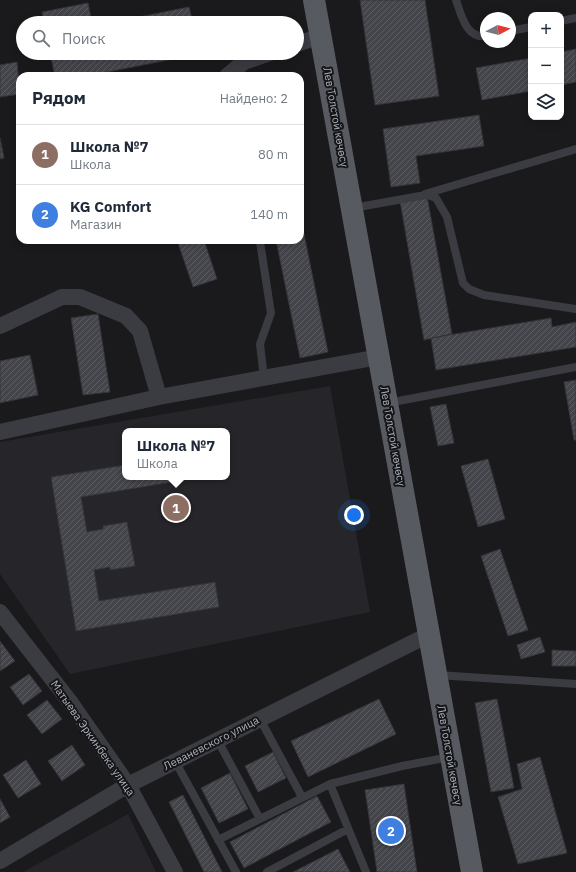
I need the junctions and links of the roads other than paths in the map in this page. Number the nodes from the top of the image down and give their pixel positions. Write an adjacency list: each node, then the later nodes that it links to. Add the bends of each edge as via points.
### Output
1 (314, 0): 8 (main road, Лев Толстой көчөсү)
2 (456, 0): 7 (lane, via 469,30)
3 (576, 18): 4 (lane)
4 (564, 20)
5 (528, 28): 6 (lane)
6 (516, 30)
7 (480, 35)
8 (321, 36): 9 (street); 14 (main road, Лев Толстой көчөсү)
9 (304, 42)
10 (250, 60): 11 (street)
11 (232, 72)
12 (576, 149): 13 (lane)
13 (420, 196): 14 (lane); 16 (lane, via 436,198 447,217 463,283 469,290 484,295)
14 (352, 208): 18 (main road, Лев Толстой көчөсү)
15 (260, 244): 20 (lane, via 270,313 260,344)
16 (576, 310)
17 (0, 326): 21 (street, via 62,296 80,297 126,316 140,331)
18 (379, 357): 20 (street); 22 (main road, Лев Толстой көчөсү)
19 (576, 367): 22 (lane)
20 (264, 378): 21 (street)
21 (160, 397): 23 (street)
22 (387, 403): 25 (main road, Лев Толстой көчөсү)
23 (0, 432)
24 (0, 614): 33 (street, Матыева Эркинбека улица, via 71,703)
25 (428, 635): 26 (main road, Лев Толстой көчөсү); 28 (street, Леваневского улица)
26 (435, 675): 27 (lane); 30 (main road, Лев Толстой көчөсү)
27 (576, 684)
28 (260, 719): 29 (street, Леваневского улица); 34 (lane)
29 (217, 739): 31 (street, Леваневского улица); 35 (lane)
30 (450, 757): 32 (lane); 43 (main road, Лев Толстой көчөсү)
31 (175, 761): 33 (street, Леваневского улица); 37 (lane)
32 (330, 784): 34 (lane); 36 (lane)
33 (128, 785): 38 (street, Леваневского улица); 39 (street, Матыева Эркинбека улица)
34 (302, 797): 35 (lane)
35 (260, 819): 37 (lane)
36 (348, 829): 41 (lane); 42 (lane)
37 (218, 840): 40 (lane)
38 (0, 861)
39 (175, 872)
40 (236, 872)
41 (267, 872)
42 (366, 872)
43 (472, 872)

